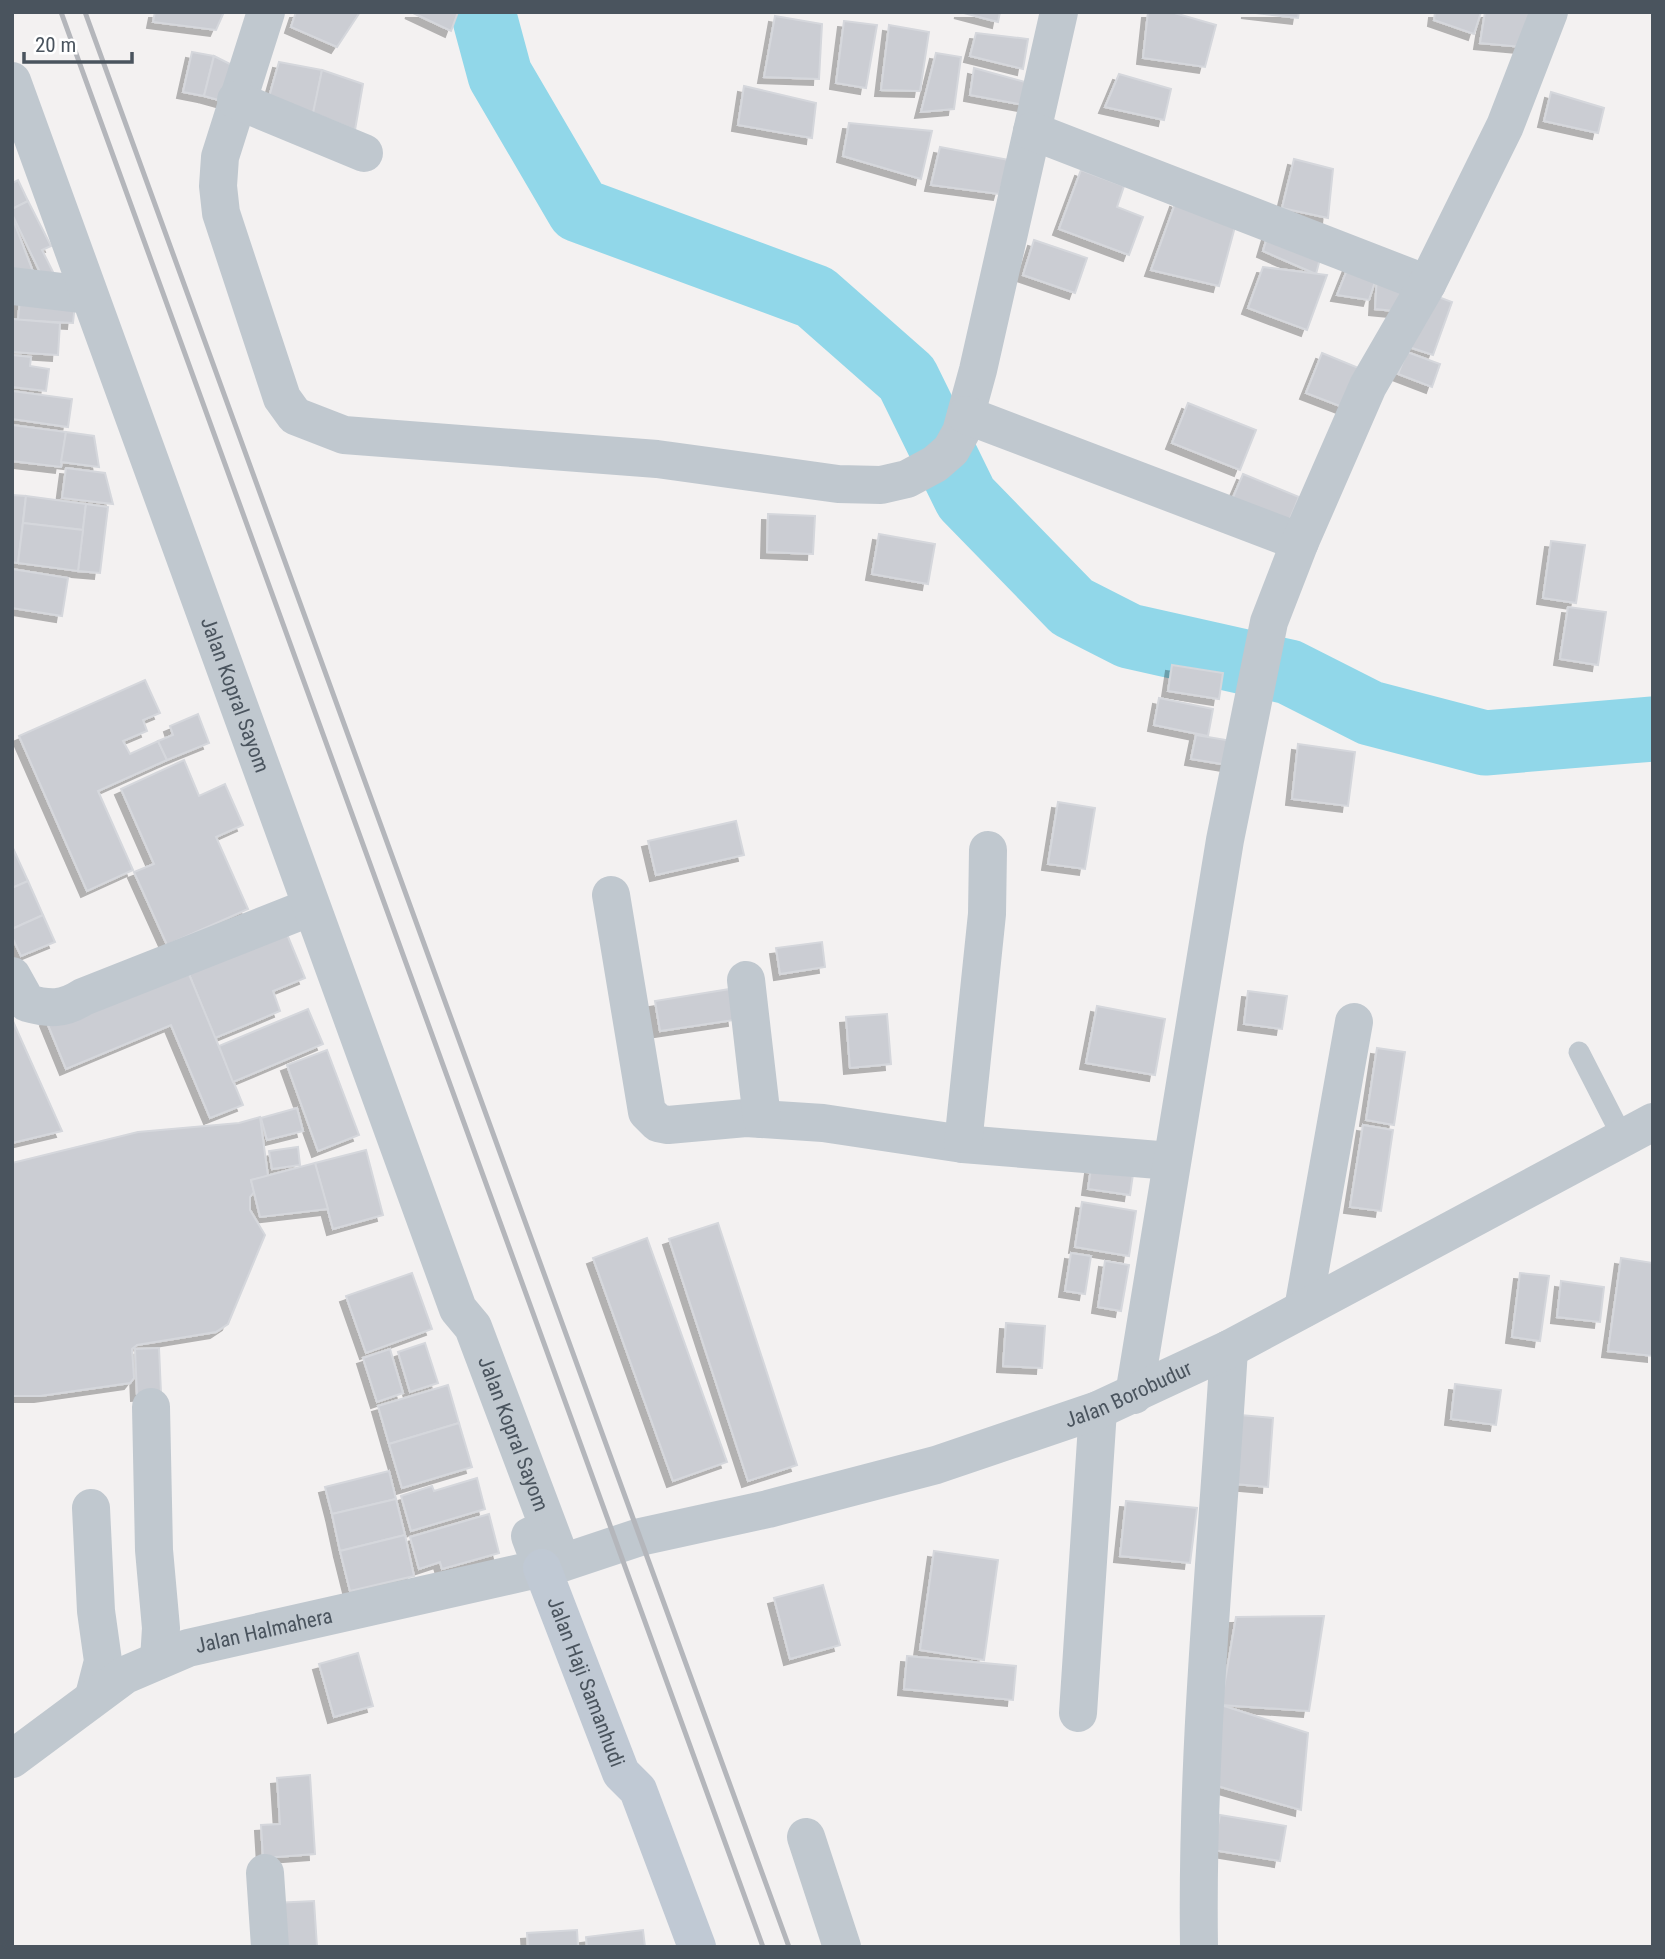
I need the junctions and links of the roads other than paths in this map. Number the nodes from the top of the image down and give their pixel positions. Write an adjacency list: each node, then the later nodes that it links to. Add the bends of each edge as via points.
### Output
1 (266, 12): 5 (street)
2 (1059, 12): 6 (street)
3 (1549, 12): 8 (street, via 1505,126)
4 (12, 81): 10 (street, Jalan Kopral Sayom)
5 (236, 100): 7 (street); 11 (street, via 220,157 221,214 269,366 295,416 344,435 657,459 838,484 881,485 907,478 943,457)
6 (1032, 131): 8 (street); 11 (street)
7 (364, 153)
8 (1427, 284): 12 (street, via 1368,386)
9 (12, 286): 10 (street)
10 (88, 295): 15 (street, Jalan Kopral Sayom)
11 (966, 415): 12 (street)
12 (1300, 542): 23 (street, via 1269,622 1252,703)
13 (988, 850): 22 (street, via 987,914)
14 (611, 895): 20 (street, via 647,1112 657,1123 668,1125)
15 (311, 907): 16 (street, via 70,1006 49,1010 27,1003); 30 (street, Jalan Kopral Sayom, via 458,1308 456,1334)
16 (12, 976)
17 (746, 980): 20 (street)
18 (1354, 1022): 24 (street)
19 (1580, 1052): 21 (lane)
20 (762, 1119): 22 (street, via 823,1123)
21 (1638, 1130): 24 (street, Jalan Borobudur)
22 (963, 1144): 23 (street)
23 (1171, 1161): 26 (street)
24 (1303, 1309): 25 (street, Jalan Borobudur)
25 (1229, 1349): 26 (street, Jalan Borobudur); 37 (street, via 1208,1663)
26 (1134, 1395): 28 (street, Jalan Borobudur)
27 (151, 1407): 31 (street)
28 (1098, 1410): 30 (street, Jalan Borobudur, via 936,1465 640,1537); 33 (street)
29 (91, 1507): 32 (street, via 103,1661)
30 (552, 1566): 31 (street, Jalan Halmahera, via 258,1630); 39 (main road, Jalan Haji Samanhudi)
31 (159, 1660): 32 (street, Jalan Halmahera)
32 (94, 1696): 34 (street, Jalan Halmahera)
33 (1078, 1713)
34 (12, 1759)
35 (806, 1838): 40 (street)
36 (265, 1872): 38 (street)
37 (1199, 1935)
38 (270, 1947)
39 (697, 1947)
40 (842, 1947)

